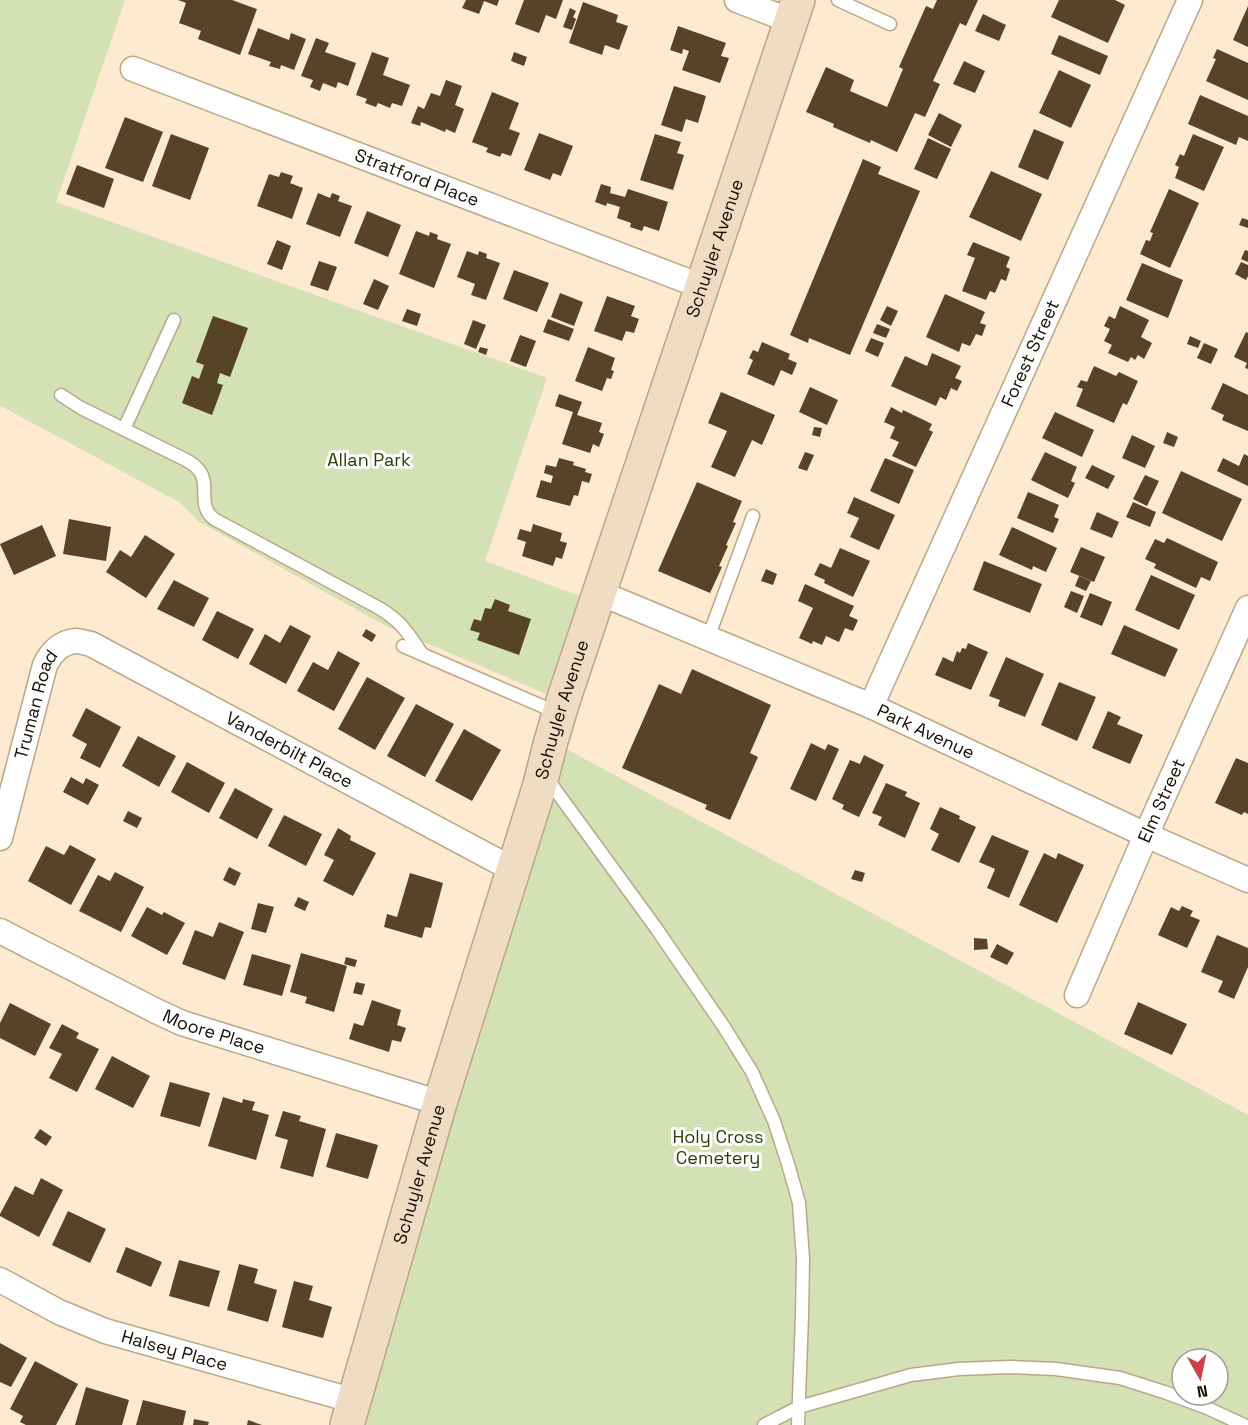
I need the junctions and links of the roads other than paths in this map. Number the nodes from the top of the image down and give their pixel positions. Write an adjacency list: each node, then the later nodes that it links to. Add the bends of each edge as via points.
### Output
1 (737, 0): 4 (street)
2 (838, 0): 5 (lane)
3 (1190, 0): 18 (street, Forest Street)
4 (795, 10): 7 (street, Schuyler Avenue)
5 (890, 24)
6 (133, 69): 7 (street, Stratford Place)
7 (703, 287): 12 (street, Schuyler Avenue)
8 (174, 320): 10 (lane)
9 (61, 395): 10 (lane)
10 (124, 429): 17 (lane, via 196,467 203,480 206,510 214,519 393,617)
11 (753, 516): 14 (lane)
12 (600, 593): 14 (street, Park Avenue); 19 (street, Schuyler Avenue)
13 (1248, 608): 21 (street, Elm Street)
14 (708, 638): 18 (street, Park Avenue)
15 (62, 646): 22 (street, Truman Road, via 51,653 45,665); 23 (street, Vanderbilt Place, via 75,641 91,644)
16 (403, 646): 17 (lane)
17 (422, 654): 19 (lane)
18 (871, 706): 21 (street, Park Avenue)
19 (559, 714): 20 (street, Schuyler Avenue)
20 (543, 772): 23 (street, Schuyler Avenue); 29 (lane, via 724,1027 752,1072 774,1121 799,1203 803,1258)
21 (1146, 835): 24 (street, Park Avenue); 26 (street, Elm Street)
22 (0, 838)
23 (514, 870): 27 (street, Schuyler Avenue)
24 (1248, 880)
25 (0, 932): 27 (street, Moore Place, via 182,1023)
26 (1077, 995)
27 (440, 1103): 30 (street, Schuyler Avenue)
28 (0, 1280): 30 (street, Halsey Place, via 105,1331)
29 (799, 1407): 31 (lane); 32 (lane); 33 (lane, via 911,1375 1010,1367 1120,1378 1195,1403)
30 (351, 1413)
31 (764, 1425)
32 (798, 1425)
33 (1244, 1425)

